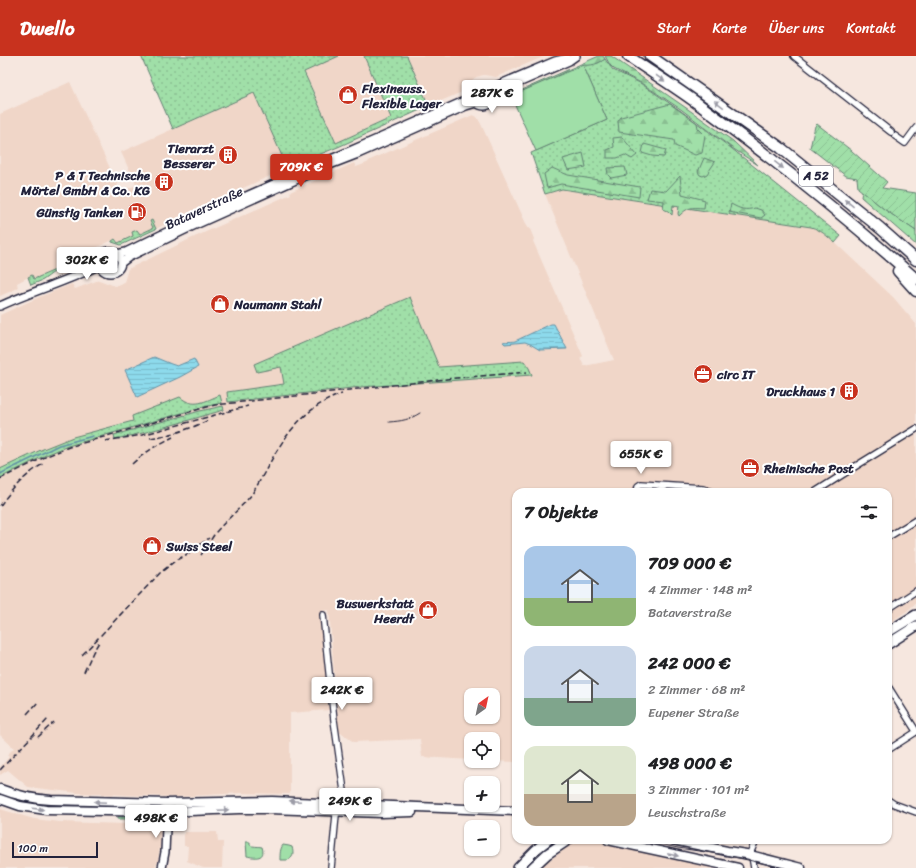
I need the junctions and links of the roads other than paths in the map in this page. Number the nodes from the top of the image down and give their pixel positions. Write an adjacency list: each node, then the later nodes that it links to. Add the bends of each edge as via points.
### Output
1 (576, 56): 5 (street, Bataverstraße, via 555,61)
2 (628, 56): 10 (highway, A 52, one-way to 10, via 748,141)
3 (650, 56): 9 (highway, A 52, one-way to 3, via 781,148)
4 (794, 56): 8 (street, via 904,143)
5 (493, 92): 6 (street, Bataverstraße, via 488,86 483,85 479,86); 7 (street, Bataverstraße, via 494,100 491,104 480,106)
6 (473, 96): 7 (street); 12 (street, Bataverstraße)
7 (476, 103): 14 (street, Bataverstraße, via 191,226 128,257)
8 (916, 128)
9 (880, 228): 11 (highway); 13 (highway, A 52)
10 (868, 238): 16 (highway, A 52); 17 (highway)
11 (916, 252)
12 (117, 254): 14 (street); 15 (street, Bataverstraße, via 110,251 102,254)
13 (916, 260)
14 (121, 263): 15 (street, Bataverstraße, via 118,269 111,272 106,272)
15 (100, 265): 18 (street)
16 (916, 279)
17 (916, 291)
18 (0, 306)
19 (916, 429): 24 (street)
20 (665, 486): 21 (street, via 641,484); 22 (street); 23 (street)
21 (638, 488)
22 (662, 488)
23 (703, 488)
24 (821, 488)
25 (916, 520): 26 (street)
26 (892, 535)
27 (916, 591): 28 (street)
28 (892, 606)
29 (323, 615): 39 (street, via 344,791)
30 (916, 615): 32 (main road)
31 (916, 626): 33 (main road)
32 (892, 630)
33 (892, 641)
34 (892, 693): 35 (street)
35 (916, 732): 36 (street)
36 (892, 747)
37 (0, 789): 41 (main road, one-way to 37, via 32,799)
38 (0, 799): 44 (main road, one-way to 44, via 20,806 46,810)
39 (342, 803): 41 (main road, one-way to 41, via 266,801); 42 (street); 43 (main road)
40 (892, 803): 45 (street)
41 (166, 804): 44 (street)
42 (338, 811): 44 (main road, one-way to 42, via 262,809); 46 (main road); 54 (street)
43 (512, 811)
44 (166, 812): 53 (street)
45 (916, 812)
46 (512, 816)
47 (543, 844): 55 (main road)
48 (562, 844): 56 (main road)
49 (627, 844): 57 (main road, one-way to 57)
50 (693, 844): 52 (main road)
51 (754, 844): 52 (street)
52 (751, 855): 58 (street); 59 (main road)
53 (162, 868)
54 (331, 868)
55 (518, 868)
56 (532, 868)
57 (738, 868)
58 (754, 868)
59 (801, 868)

